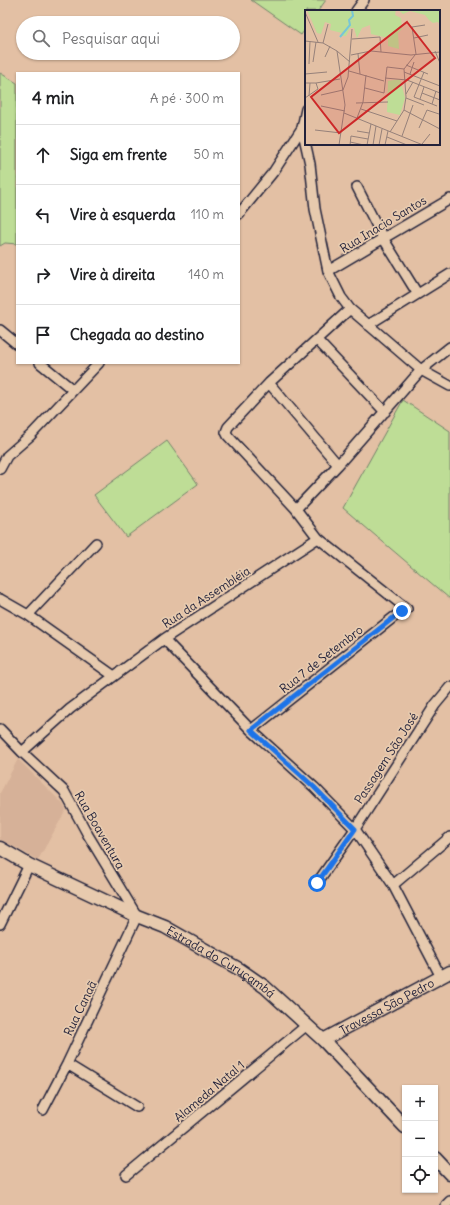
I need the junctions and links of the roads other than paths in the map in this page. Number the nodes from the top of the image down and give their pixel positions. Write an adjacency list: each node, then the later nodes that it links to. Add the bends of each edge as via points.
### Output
1 (364, 0): 2 (street)
2 (357, 10)
3 (305, 114): 4 (street)
4 (302, 128): 5 (street); 9 (street, via 274,172)
5 (305, 142)
6 (306, 145): 11 (street, via 315,209)
7 (357, 187): 10 (street)
8 (450, 199): 10 (street, Rua Inacio Santos)
9 (240, 213)
10 (383, 238): 11 (street, Rua Inacio Santos); 13 (street)
11 (328, 271): 14 (street)
12 (450, 274): 13 (street)
13 (417, 293): 15 (street)
14 (350, 309): 15 (street); 17 (street)
15 (368, 324): 22 (street)
16 (0, 330): 18 (street)
17 (317, 340): 23 (street); 26 (street)
18 (16, 343)
19 (450, 347): 22 (street)
20 (41, 364): 25 (street)
21 (98, 364): 25 (street)
22 (421, 370): 24 (street); 26 (street)
23 (269, 383): 27 (street); 29 (street, via 226,432)
24 (450, 386)
25 (73, 390): 28 (street, via 31,435 7,456)
26 (385, 412): 27 (street)
27 (338, 465): 29 (street)
28 (0, 468)
29 (296, 509): 30 (street)
30 (318, 538): 34 (street, Rua da Assembléia); 38 (street, Rua 7 de Setembro, via 407,609)
31 (96, 543): 33 (street)
32 (0, 599): 33 (street)
33 (28, 615): 35 (street)
34 (164, 639): 35 (street, Rua da Assembléia); 38 (street)
35 (114, 676): 39 (street, Rua da Assembléia, via 70,709)
36 (450, 688): 40 (street, Passagem São José, via 435,705)
37 (0, 729): 39 (street, Rua Boaventura)
38 (251, 730): 40 (street, via 314,787)
39 (22, 752): 46 (street, Rua Boaventura, via 64,791)
40 (355, 829): 44 (street, Passagem São José); 45 (street)
41 (450, 837): 45 (street)
42 (0, 848): 43 (street, Estrada do Curuçambá)
43 (29, 865): 46 (street, Estrada do Curuçambá); 47 (street)
44 (317, 883)
45 (392, 885): 48 (street)
46 (137, 916): 49 (street, Estrada do Curuçambá, via 165,927 239,970 265,988); 51 (street, Rua Canaã)
47 (0, 924)
48 (446, 974): 50 (street, Travessa São Pedro)
49 (306, 1025): 50 (street, Estrada do Curuçambá); 57 (street, Alameda Natal 1)
50 (323, 1040): 54 (street, Estrada do Curuçambá)
51 (67, 1064): 52 (street); 53 (street, Rua Canaã)
52 (137, 1108)
53 (43, 1110)
54 (402, 1124)
55 (438, 1161): 56 (street)
56 (450, 1174)
57 (126, 1175)
58 (450, 1201): 59 (street)
59 (446, 1205)

